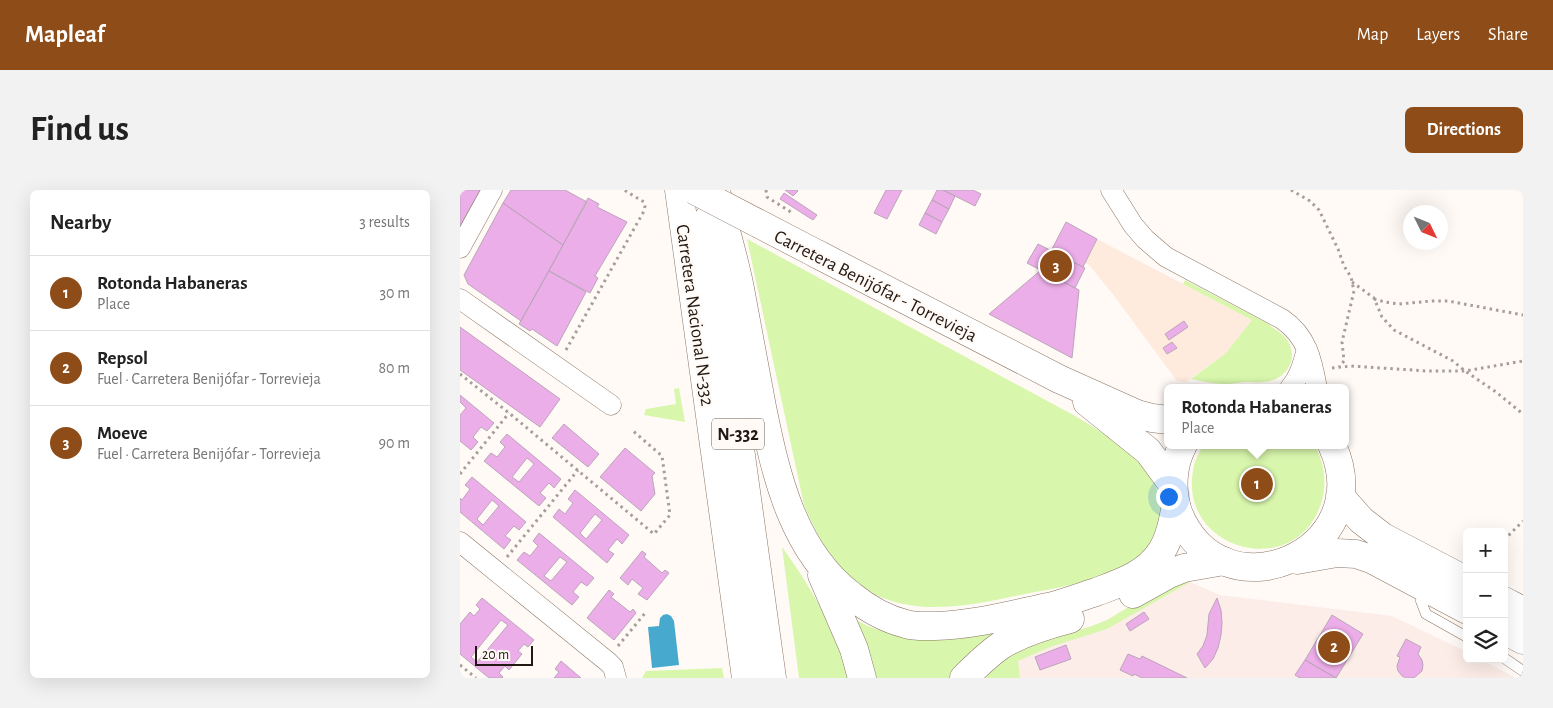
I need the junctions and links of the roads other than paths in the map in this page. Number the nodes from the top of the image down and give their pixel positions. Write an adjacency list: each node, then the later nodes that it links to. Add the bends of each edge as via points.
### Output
1 (492, 190): 7 (street)
2 (679, 190): 36 (main road, Carretera Nacional N-332 / N-332)
3 (694, 190): 10 (main road, Carretera Benijófar - Torrevieja, bridge)
4 (704, 190): 37 (main road, N-332)
5 (716, 190): 20 (main road, via 739,278 770,448 800,535)
6 (1111, 190): 9 (street, via 1133,224 1154,248 1282,319 1303,339)
7 (460, 248)
8 (460, 299): 13 (street)
9 (1307, 349): 11 (street); 12 (street)
10 (1059, 379): 14 (main road, Carretera Benijófar - Torrevieja, via 1137,414); 17 (main road, Carretera Benijófar - Torrevieja, via 1148,451)
11 (1292, 384)
12 (1316, 384)
13 (611, 405)
14 (1164, 420)
15 (1181, 449): 17 (main road, via 1175,466)
16 (1334, 449): 18 (main road, via 1340,465)
17 (1174, 495): 20 (main road, via 1171,528 1166,542 1152,563 1130,578 1068,602 955,625 922,626 886,617 866,607 832,580); 21 (main road, Carretera Benijófar - Torrevieja, via 1183,523 1194,539)
18 (1340, 496): 22 (main road, via 1336,513 1317,542); 23 (main road, via 1361,520 1383,537)
19 (460, 542): 35 (street, via 608,662)
20 (816, 560): 38 (main road, via 854,649)
21 (1224, 561): 22 (main road, via 1259,568); 39 (main road, via 1184,568 1104,607 1018,636 982,660)
22 (1288, 561): 24 (main road, via 1337,553 1356,554)
23 (1463, 579)
24 (1422, 586): 26 (main road); 29 (lane, via 1421,601 1426,614)
25 (1508, 603): 27 (main road)
26 (1463, 608)
27 (1523, 611)
28 (1508, 632): 30 (main road)
29 (1463, 635)
30 (1523, 640)
31 (1508, 658): 33 (lane)
32 (1508, 660): 34 (lane)
33 (1523, 661)
34 (1523, 670)
35 (616, 677)
36 (746, 678)
37 (772, 678)
38 (862, 678)
39 (964, 678)

